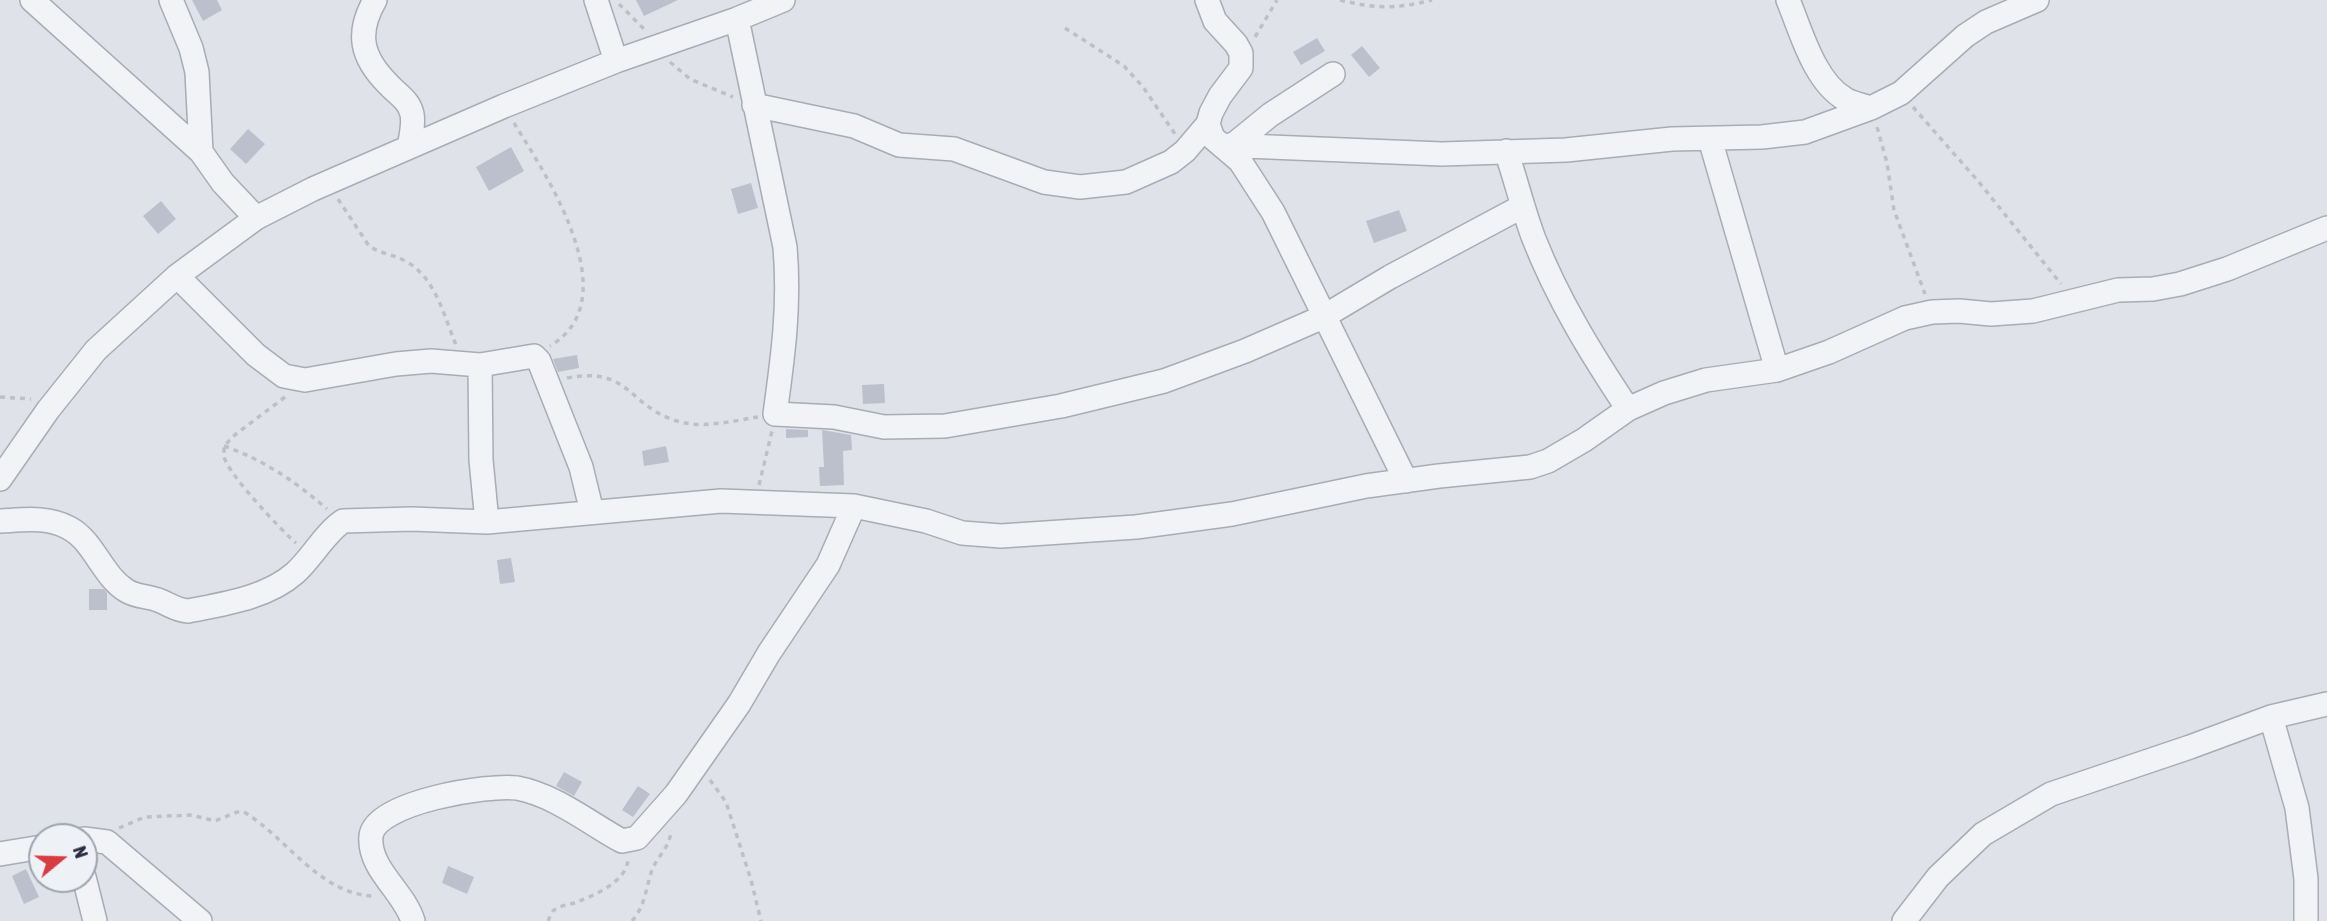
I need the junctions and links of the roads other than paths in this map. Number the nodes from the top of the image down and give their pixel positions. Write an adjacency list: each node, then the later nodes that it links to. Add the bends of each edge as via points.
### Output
1 (32, 0): 19 (street)
2 (171, 0): 19 (street, via 197,72)
3 (375, 0): 17 (street, via 362,33 364,48 373,66 408,104 412,115)
4 (596, 0): 10 (street)
5 (783, 0): 9 (street)
6 (1207, 0): 14 (street, via 1215,21 1241,53 1241,68 1220,96)
7 (1788, 0): 13 (street, via 1811,58 1825,79 1845,99)
8 (2037, 0): 13 (street, via 1986,22 1900,93)
9 (737, 19): 10 (street); 12 (street)
10 (616, 61): 17 (street)
11 (1333, 74): 16 (street)
12 (754, 105): 14 (street, via 854,126 899,145 954,149 1044,182 1080,187 1126,181 1171,162); 24 (street, via 785,247 788,286 775,414 884,426 945,426 985,420 1164,381)
13 (1871, 108): 15 (street, via 1805,132)
14 (1208, 124): 16 (street, via 1213,138)
15 (1710, 139): 18 (street); 26 (street)
16 (1227, 146): 18 (street, via 1442,154); 24 (street, via 1273,212)
17 (409, 147): 21 (street)
18 (1506, 151): 20 (street)
19 (201, 152): 21 (street)
20 (1523, 206): 24 (street); 27 (street, via 1562,300)
21 (256, 218): 23 (street)
22 (2327, 228): 26 (street, via 2180,284 2128,288 2033,311 1932,312 1905,318)
23 (177, 276): 25 (street, via 256,355 284,376 305,380 419,362); 28 (street, via 96,349)
24 (1324, 317): 29 (street)
25 (470, 364): 31 (street, via 534,356 539,361 581,467); 33 (street)
26 (1777, 370): 27 (street, via 1706,380)
27 (1628, 409): 29 (street, via 1584,440 1530,467)
28 (0, 479)
29 (1406, 481): 30 (street, via 1232,514 1036,535 962,533)
30 (854, 506): 31 (street, via 721,501); 44 (street, via 828,565 739,704 691,774 637,838 622,841 567,808 517,788 448,795 407,806 375,825 372,846 379,868 408,905)
31 (592, 512): 33 (street)
32 (0, 521): 33 (street, via 35,519 68,527 126,590 177,610 255,595 286,579 343,521)
33 (487, 522)
34 (2327, 704): 35 (street)
35 (2271, 716): 39 (street, via 2297,808); 45 (street, via 2051,794 1983,834 1938,877)
36 (98, 840): 43 (street, via 122,853)
37 (28, 850): 38 (street)
38 (0, 855)
39 (2305, 869): 40 (street); 46 (street)
40 (2327, 878)
41 (88, 893): 42 (street)
42 (95, 921)
43 (200, 921)
44 (413, 921)
45 (1904, 921)
46 (2306, 921)

